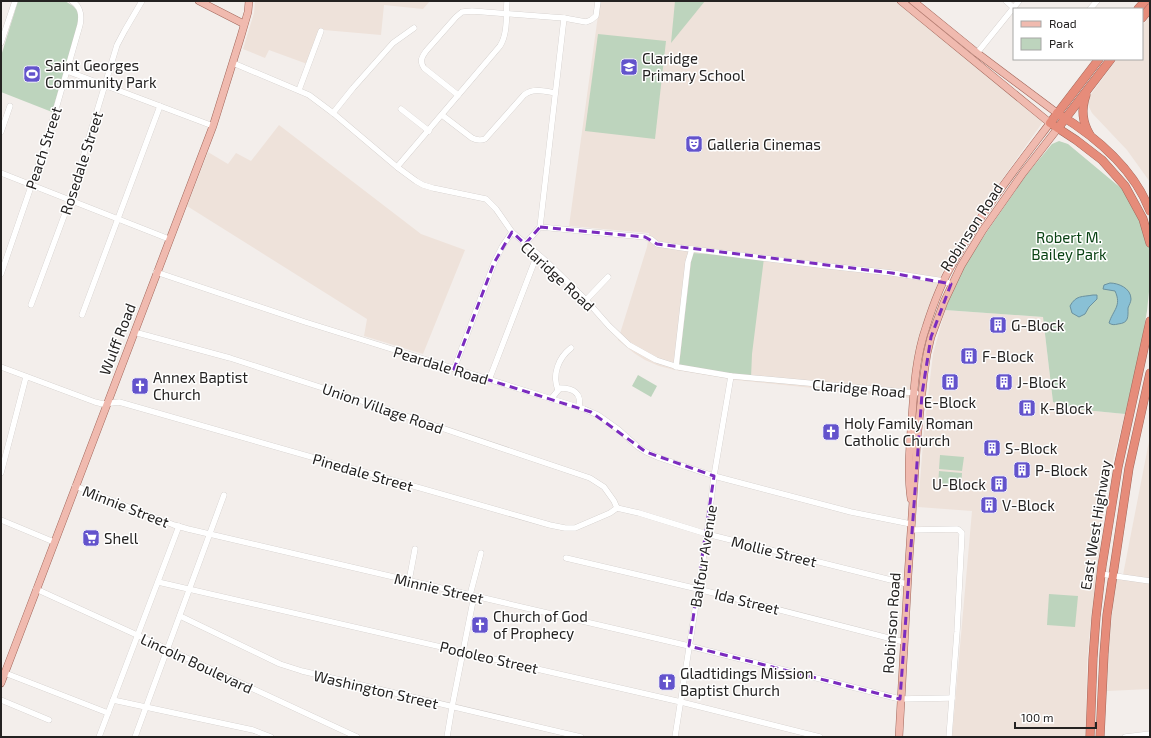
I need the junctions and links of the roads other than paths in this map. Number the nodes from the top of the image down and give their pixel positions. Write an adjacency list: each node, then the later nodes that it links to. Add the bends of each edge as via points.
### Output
1 (15, 1): 21 (street)
2 (72, 1): 26 (street, Peach Street, via 79,8 81,20)
3 (142, 1): 28 (street, Rosedale Street, via 117,45)
4 (199, 1): 18 (main road)
5 (249, 1): 18 (main road, Wulff Road)
6 (507, 1): 15 (street)
7 (598, 1): 17 (street, via 596,16 591,20 586,22)
8 (901, 1): 39 (main road)
9 (913, 1): 22 (main road)
10 (1006, 1): 12 (street)
11 (1019, 1): 12 (street)
12 (1014, 8)
13 (1150, 8): 16 (highway)
14 (1013, 9): 22 (street)
15 (506, 13): 17 (street); 31 (street, via 505,34 500,46); 31 (street, via 462,12 422,57 421,64 424,68)
16 (1143, 17)
17 (564, 18): 30 (street)
18 (244, 24): 25 (main road, Wulff Road)
19 (414, 28): 35 (street, via 393,43)
20 (321, 32): 29 (street)
21 (1, 44)
22 (977, 53): 36 (main road)
23 (1098, 60): 36 (highway, Robinson Road)
24 (1110, 60): 27 (highway, Robinson Road)
25 (233, 63): 29 (street, Claridge Road); 40 (main road, Wulff Road)
26 (66, 71): 28 (street); 47 (street, Peach Street)
27 (1092, 83): 38 (highway, Robinson Road); 44 (highway, via 1082,114)
28 (105, 86): 33 (street); 48 (street, Rosedale Street)
29 (299, 90): 35 (street, Claridge Road)
30 (555, 93): 37 (street, via 527,92 481,140 475,140); 51 (street)
31 (458, 95): 37 (street)
32 (10, 106): 43 (street)
33 (160, 106): 40 (street); 50 (street)
34 (401, 109): 42 (street)
35 (333, 113): 45 (street, Claridge Road)
36 (1057, 113): 38 (highway); 39 (highway, Robinson Road)
37 (442, 115): 42 (street)
38 (1065, 118): 41 (highway, Robinson Road); 44 (highway)
39 (1050, 123): 41 (highway); 64 (main road, Robinson Road, via 977,224 952,263)
40 (213, 126): 53 (main road, Wulff Road)
41 (1058, 128): 54 (highway, via 1102,160 1125,186 1143,219); 65 (main road, Robinson Road, via 983,230)
42 (428, 131): 45 (street)
43 (1, 132)
44 (1091, 136): 49 (highway, via 1132,177)
45 (397, 168): 52 (street, Claridge Road, via 423,185 486,199)
46 (1, 173): 47 (street)
47 (32, 185): 48 (street); 60 (street, Peach Street)
48 (70, 200): 50 (street); 67 (street, Rosedale Street)
49 (1150, 211)
50 (118, 219): 53 (street); 68 (street)
51 (540, 227): 55 (street); 56 (street, via 645,237 657,244)
52 (512, 232): 55 (street, Claridge Road); 74 (street, via 494,263)
53 (169, 239): 61 (main road, Wulff Road)
54 (1150, 243)
55 (525, 244): 58 (street, Claridge Road)
56 (683, 248): 57 (street); 59 (street)
57 (692, 249): 59 (street); 64 (street, via 892,272)
58 (537, 255): 66 (street, Claridge Road, via 548,262); 78 (street)
59 (688, 262): 73 (street)
60 (2, 268): 62 (street, Peach Street)
61 (156, 272): 70 (main road, Wulff Road); 74 (street, Peardale Road)
62 (1, 274)
63 (608, 277): 66 (street)
64 (944, 281): 65 (street); 80 (main road, Robinson Road, via 925,328)
65 (952, 284): 81 (main road, Robinson Road, via 931,337)
66 (586, 300): 73 (street, Claridge Road, via 630,345 656,360)
67 (31, 305)
68 (82, 315)
69 (1150, 321): 100 (highway, East West Highway, via 1118,467)
70 (134, 332): 83 (main road, Wulff Road); 89 (street, Union Village Road, via 230,358 590,478 604,487)
71 (571, 348): 79 (street, via 557,366 555,379)
72 (1, 367): 77 (street, Pinedale Street)
73 (676, 367): 76 (street, Claridge Road)
74 (454, 369): 78 (street, Peardale Road)
75 (1150, 373): 101 (highway, East West Highway, via 1129,468)
76 (731, 376): 80 (street, Claridge Road); 86 (street, Balfour Avenue)
77 (26, 377): 83 (street, Pinedale Street, via 95,402); 85 (street)
78 (489, 380): 82 (street, Peardale Road)
79 (558, 390): 82 (street); 84 (street, via 562,388 577,393 581,401)
80 (913, 393): 81 (street, Claridge Road); 90 (main road, Robinson Road, via 909,470)
81 (922, 394): 90 (main road, Robinson Road)
82 (551, 398): 84 (street, Peardale Road)
83 (106, 403): 87 (main road, Wulff Road); 89 (street, Pinedale Street, via 119,402 550,525 575,528)
84 (579, 407): 86 (street, Peardale Road, via 598,415 646,452)
85 (1, 473)
86 (714, 476): 93 (street, Peardale Road); 95 (street, Balfour Avenue)
87 (75, 486): 92 (street, Minnie Street); 96 (main road, Wulff Road)
88 (224, 495): 94 (street)
89 (618, 508): 95 (street, Mollie Street)
90 (912, 511): 93 (main road, Robinson Road)
91 (1, 520): 96 (street)
92 (178, 526): 94 (street, Minnie Street); 104 (street)
93 (911, 527): 105 (main road, Robinson Road); 118 (street, Peardale Road, via 957,529 962,533)
94 (209, 534): 102 (street, Minnie Street); 106 (street)
95 (707, 534): 105 (street, Mollie Street); 107 (street, Balfour Avenue)
96 (54, 542): 108 (main road, Wulff Road)
97 (415, 548): 102 (street)
98 (481, 553): 109 (street)
99 (566, 558): 107 (street, Ida Street)
100 (1102, 574): 101 (street); 138 (highway, East West Highway, via 1096,617)
101 (1112, 575): 103 (street); 139 (highway, East West Highway, via 1104,654)
102 (409, 581): 109 (street, Minnie Street)
103 (1150, 581)
104 (158, 582): 106 (street, Podoleo Street); 111 (street)
105 (907, 584): 112 (main road, Robinson Road)
106 (190, 589): 110 (street); 115 (street, Podoleo Street)
107 (698, 589): 112 (street, Ida Street); 113 (street, Balfour Avenue)
108 (36, 590): 111 (street, Lincoln Boulevard); 116 (main road, Wulff Road)
109 (472, 595): 113 (street, Minnie Street); 115 (street)
110 (180, 616): 114 (street); 124 (street, Washington Street, via 280,664)
111 (137, 635): 114 (street, Lincoln Boulevard); 121 (street)
112 (904, 642): 119 (main road, Robinson Road)
113 (689, 646): 119 (street, Minnie Street); 122 (street, Balfour Avenue)
114 (168, 650): 123 (street); 131 (street, Lincoln Boulevard)
115 (463, 651): 122 (street, Podoleo Street); 124 (street)
116 (5, 672): 117 (main road, Wulff Road); 125 (street)
117 (1, 683)
118 (952, 698): 119 (street, Minnie Street); 137 (street)
119 (900, 699): 136 (main road, Robinson Road)
120 (1, 700): 126 (street)
121 (113, 700): 123 (street); 125 (street)
122 (681, 702): 134 (street, Balfour Avenue); 135 (street, Podoleo Street)
123 (146, 707): 129 (street); 130 (street, via 253,730)
124 (452, 707): 132 (street); 133 (street, Washington Street)
125 (108, 713): 128 (street)
126 (50, 720)
127 (1150, 734): 140 (street)
128 (99, 737)
129 (135, 737)
130 (271, 737)
131 (357, 737)
132 (447, 737)
133 (581, 737)
134 (675, 737)
135 (820, 737)
136 (899, 737)
137 (949, 737)
138 (1090, 737)
139 (1100, 737)
140 (1125, 737)

